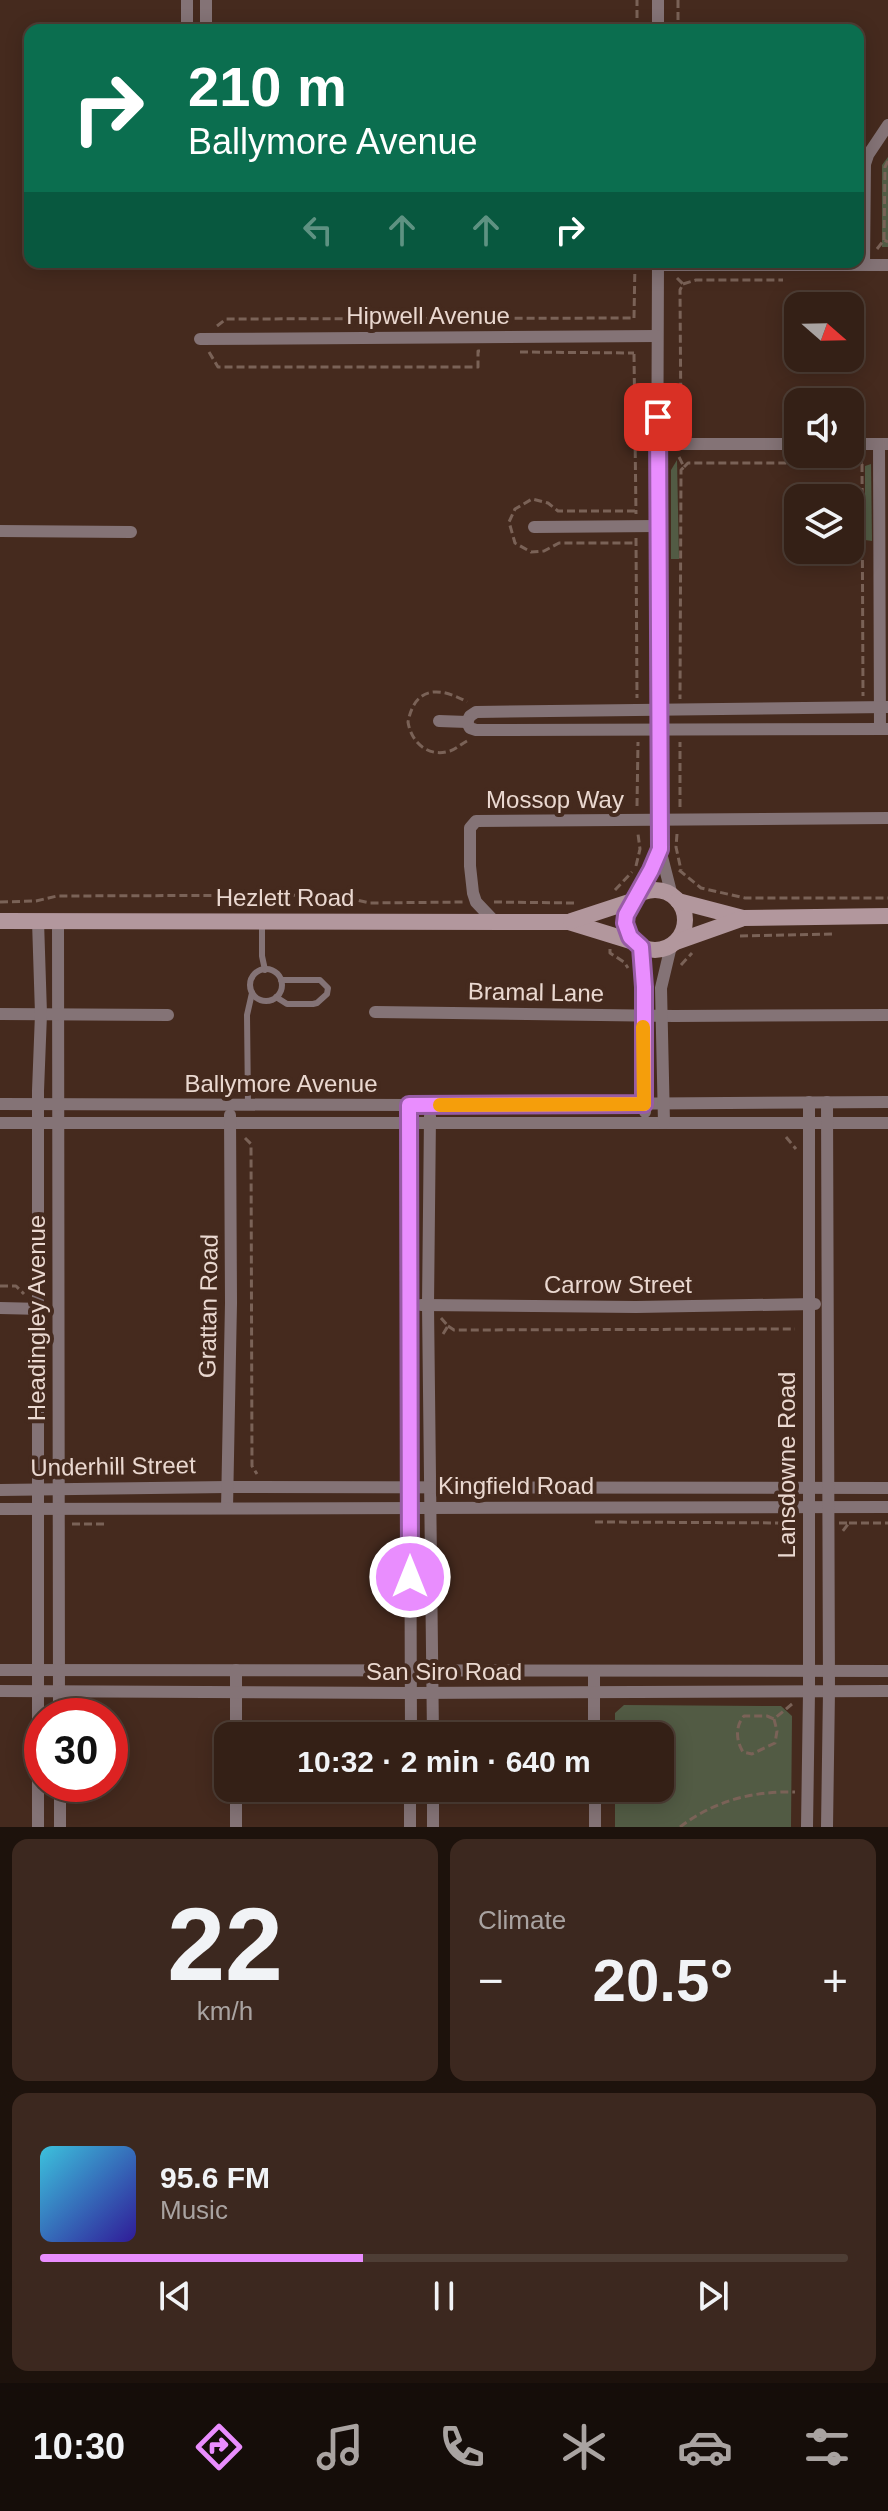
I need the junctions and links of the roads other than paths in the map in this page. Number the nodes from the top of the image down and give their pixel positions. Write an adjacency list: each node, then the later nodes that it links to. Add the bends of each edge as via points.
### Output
1 (187, 0): 4 (street)
2 (206, 0): 5 (street)
3 (658, 0): 6 (street)
4 (187, 24)
5 (206, 24)
6 (658, 24)
7 (888, 125): 8 (street, via 865,164)
8 (864, 265): 9 (street)
9 (888, 265)
10 (658, 268): 11 (street)
11 (657, 336): 12 (street, Hipwell Avenue); 13 (street)
12 (200, 339)
13 (658, 444): 14 (street); 16 (street)
14 (784, 444)
15 (883, 444): 20 (street, via 879,461)
16 (657, 526): 17 (street); 21 (street)
17 (534, 527)
18 (0, 531): 19 (street)
19 (131, 532)
20 (884, 706): 21 (street); 24 (street)
21 (658, 709): 23 (street, via 476,712); 25 (street)
22 (439, 721): 23 (street)
23 (467, 722): 25 (street, via 476,730)
24 (884, 729): 25 (street)
25 (658, 730): 26 (street)
26 (660, 818): 27 (street, Mossop Way); 28 (street); 37 (street, Mossop Way, via 476,821 470,828 470,875 475,897)
27 (888, 818)
28 (660, 849): 29 (street); 30 (street)
29 (675, 898): 30 (main road, via 651,890); 32 (main road); 40 (main road, via 685,918 684,931)
30 (635, 899): 38 (main road, Hezlett Road); 39 (main road, via 625,923)
31 (888, 916): 32 (main road)
32 (743, 918): 40 (main road)
33 (262, 920): 36 (main road, Hezlett Road); 37 (main road, Hezlett Road); 41 (lane)
34 (0, 921): 35 (main road, Hezlett Road)
35 (38, 921): 36 (main road, Hezlett Road); 47 (street, Headingley Avenue)
36 (58, 921): 48 (street, Headingley Avenue)
37 (494, 921): 38 (main road, Hezlett Road)
38 (569, 922): 39 (main road, Hezlett Road)
39 (638, 944): 40 (main road, via 660,950); 50 (street)
40 (674, 944): 52 (street, via 664,971)
41 (265, 970): 42 (lane); 43 (lane, via 252,978)
42 (281, 980): 44 (lane); 44 (lane, via 320,980 327,994 313,1004 287,1004)
43 (252, 993): 44 (lane, via 263,1001); 60 (lane, via 247,1015)
44 (276, 997)
45 (375, 1012): 50 (street, Bramal Lane)
46 (0, 1014): 47 (street)
47 (41, 1014): 48 (street); 57 (street, Headingley Avenue)
48 (59, 1015): 49 (street); 58 (street, Headingley Avenue)
49 (168, 1015)
50 (643, 1015): 52 (street, Bramal Lane); 61 (street)
51 (888, 1015): 52 (street, Bramal Lane)
52 (660, 1016): 62 (street)
53 (809, 1102): 54 (street, Ballymore Avenue); 62 (street, Ballymore Avenue); 73 (street, Lansdowne Road)
54 (827, 1102): 55 (street, Ballymore Avenue); 74 (street, Lansdowne Road)
55 (888, 1102)
56 (0, 1104): 57 (street, Ballymore Avenue)
57 (38, 1104): 58 (street, Ballymore Avenue); 66 (street, Headingley Avenue)
58 (58, 1104): 59 (street, Ballymore Avenue); 67 (street, Headingley Avenue)
59 (230, 1104): 60 (street, Ballymore Avenue); 68 (street, Grattan Road)
60 (248, 1104): 63 (street, Ballymore Avenue)
61 (644, 1104): 62 (street, Ballymore Avenue); 64 (street, Ballymore Avenue); 71 (street)
62 (663, 1104): 72 (street)
63 (409, 1105): 64 (street, Ballymore Avenue); 69 (street)
64 (430, 1105): 70 (street)
65 (0, 1123): 66 (street, Ballymore Avenue)
66 (38, 1123): 67 (street, Ballymore Avenue); 81 (street, Headingley Avenue)
67 (59, 1123): 68 (street, Ballymore Avenue); 82 (street, Headingley Avenue)
68 (230, 1123): 69 (street, Ballymore Avenue); 85 (street, Grattan Road)
69 (409, 1123): 70 (street, Ballymore Avenue); 76 (street)
70 (429, 1123): 71 (street, Ballymore Avenue); 79 (street)
71 (645, 1123): 72 (street, Ballymore Avenue)
72 (664, 1123): 73 (street, Ballymore Avenue)
73 (808, 1123): 74 (street, Ballymore Avenue); 77 (street, Lansdowne Road)
74 (826, 1123): 75 (street, Ballymore Avenue); 78 (street, Lansdowne Road)
75 (888, 1123)
76 (410, 1304): 79 (street, Carrow Street); 83 (street)
77 (807, 1304): 78 (street, Carrow Street); 79 (street, Carrow Street); 86 (street, Lansdowne Road)
78 (826, 1304): 87 (street, Lansdowne Road)
79 (428, 1305): 84 (street)
80 (0, 1308): 81 (street)
81 (38, 1309): 82 (street); 89 (street, Headingley Avenue)
82 (58, 1309): 90 (street, Headingley Avenue)
83 (409, 1486): 84 (street, Kingfield Road); 85 (street, Kingfield Road); 92 (street)
84 (430, 1486): 86 (street, Kingfield Road); 93 (street)
85 (227, 1487): 90 (street, Underhill Street); 97 (street, Grattan Road)
86 (807, 1488): 87 (street, Kingfield Road); 94 (street, Lansdowne Road)
87 (828, 1488): 88 (street, Kingfield Road); 95 (street, Lansdowne Road)
88 (888, 1488)
89 (38, 1489): 90 (street, Underhill Street); 91 (street, Underhill Street); 99 (street, Headingley Avenue)
90 (59, 1489): 100 (street, Headingley Avenue)
91 (0, 1490)
92 (410, 1507): 93 (street, Kingfield Road); 97 (street, Kingfield Road); 101 (street)
93 (430, 1507): 94 (street, Kingfield Road); 106 (street)
94 (807, 1507): 95 (street, Kingfield Road); 110 (street, Lansdowne Road)
95 (827, 1507): 96 (street, Kingfield Road); 108 (street, Lansdowne Road)
96 (888, 1507)
97 (227, 1508): 100 (street, Kingfield Road)
98 (0, 1509): 99 (street, Kingfield Road)
99 (38, 1509): 100 (street, Kingfield Road); 103 (street, Headingley Avenue)
100 (65, 1509): 104 (street, Headingley Avenue)
101 (411, 1669): 105 (street, San Siro Road); 106 (street, San Siro Road); 119 (street)
102 (0, 1670): 103 (street, San Siro Road)
103 (38, 1670): 104 (street, San Siro Road); 112 (street, Headingley Avenue)
104 (59, 1670): 105 (street, San Siro Road); 113 (street, Headingley Avenue)
105 (236, 1670): 116 (street)
106 (433, 1670): 107 (street, San Siro Road); 120 (street)
107 (594, 1671): 110 (street, San Siro Road); 117 (street)
108 (829, 1671): 109 (street, San Siro Road); 110 (street, San Siro Road); 114 (street, Lansdowne Road)
109 (888, 1671)
110 (809, 1672): 118 (street, Lansdowne Road)
111 (0, 1691): 112 (street, San Siro Road)
112 (38, 1691): 113 (street, San Siro Road); 131 (street, Headingley Avenue)
113 (59, 1691): 116 (street, San Siro Road); 121 (street, Headingley Avenue)
114 (829, 1691): 115 (street, San Siro Road); 118 (street, San Siro Road); 138 (street, Lansdowne Road)
115 (888, 1691)
116 (236, 1692): 119 (street, San Siro Road); 122 (street)
117 (595, 1692): 118 (street, San Siro Road); 120 (street, San Siro Road); 125 (street)
118 (809, 1692): 137 (street, Lansdowne Road)
119 (411, 1693): 120 (street, San Siro Road); 123 (street)
120 (433, 1693): 124 (street)
121 (59, 1698)
122 (236, 1722)
123 (411, 1722)
124 (433, 1722)
125 (594, 1722)
126 (60, 1802): 132 (street)
127 (236, 1802): 133 (street)
128 (410, 1802): 134 (street)
129 (433, 1802): 135 (street)
130 (595, 1802): 136 (street)
131 (38, 1827)
132 (60, 1827)
133 (236, 1827)
134 (410, 1827)
135 (433, 1827)
136 (595, 1827)
137 (807, 1827)
138 (827, 1827)

